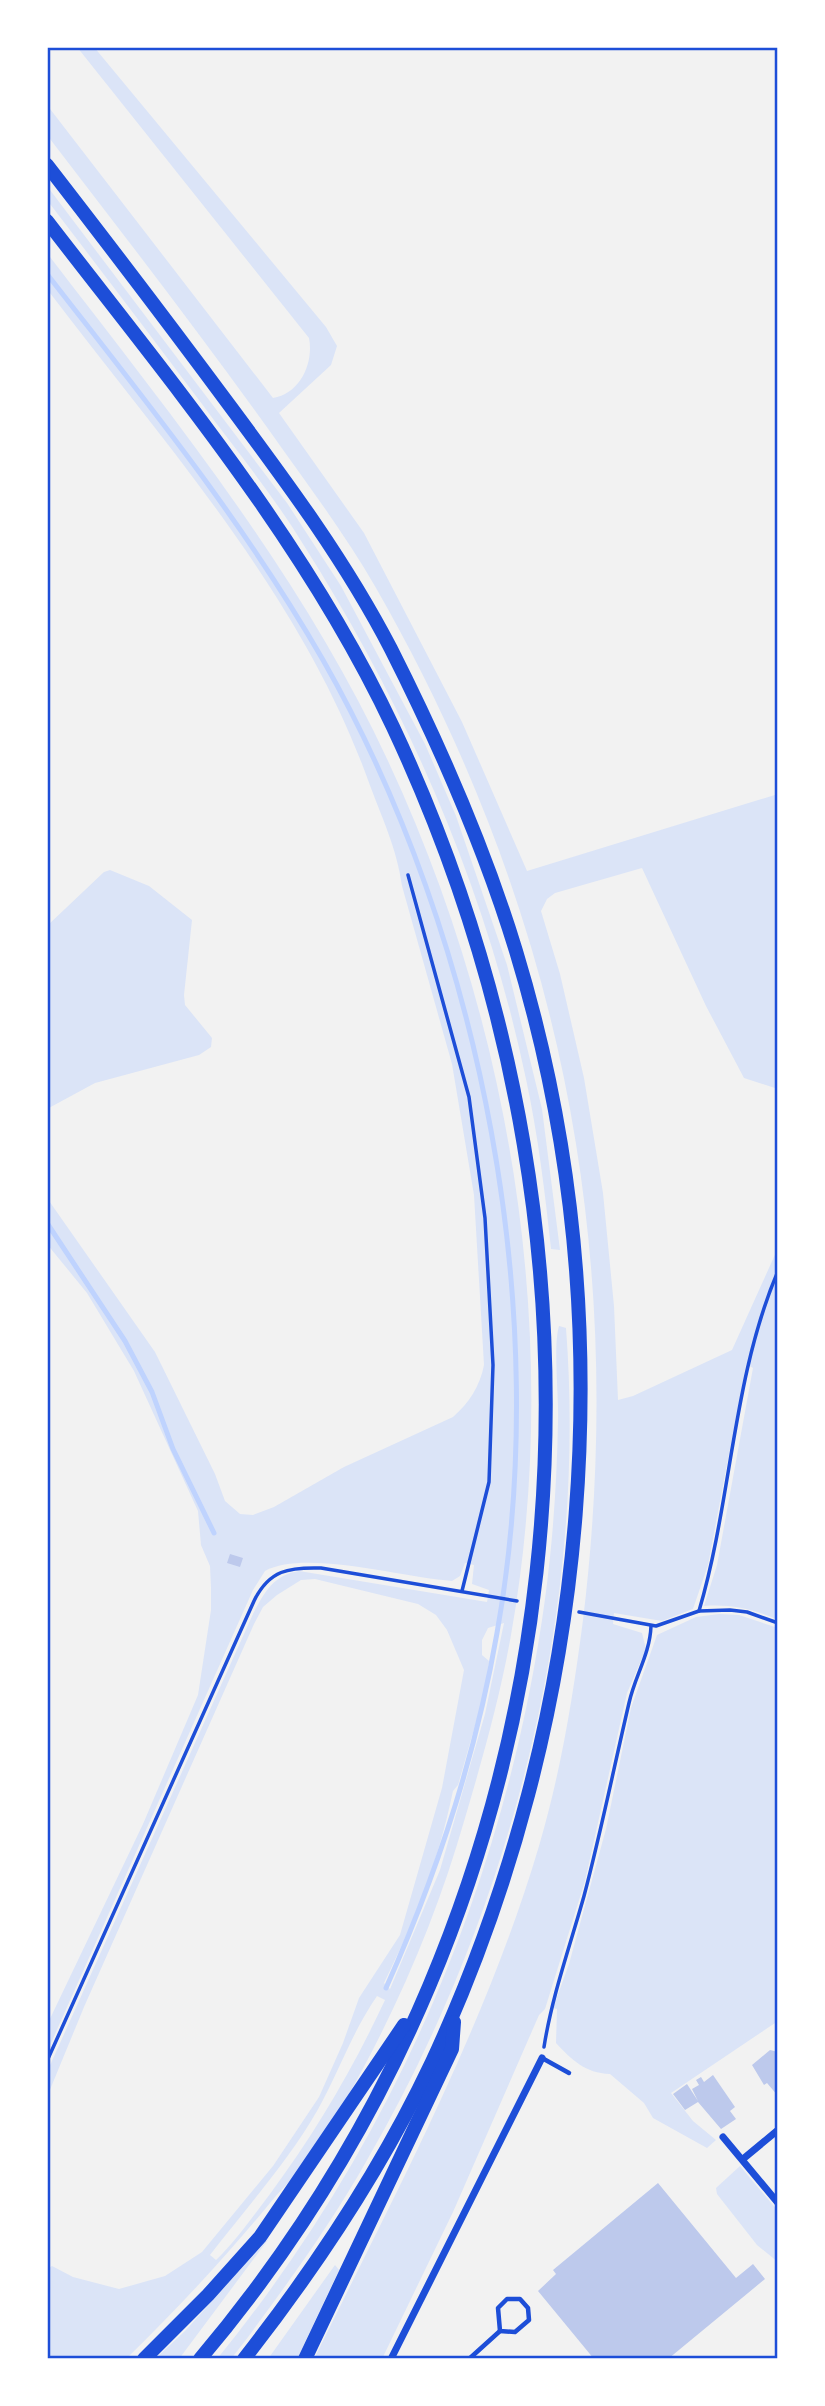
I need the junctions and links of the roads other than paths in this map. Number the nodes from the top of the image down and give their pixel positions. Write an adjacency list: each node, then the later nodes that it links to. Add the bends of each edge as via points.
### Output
1 (47, 164): 4 (highway, via 296,495 388,643 452,774 514,946 540,1047 563,1167 577,1282 578,1506 565,1624 539,1758 507,1872)
2 (47, 221): 3 (highway, via 283,536 391,722 427,804 477,940 498,1013 525,1141 540,1255 547,1382 540,1555 513,1721 493,1800 462,1902)
3 (423, 1999): 12 (highway, via 260,2237); 13 (highway, via 331,2176 261,2280)
4 (455, 2009): 14 (highway, via 373,2172 328,2244); 15 (highway, via 452,2049)
5 (542, 2058): 6 (lane); 16 (street)
6 (569, 2073)
7 (778, 2130): 9 (street)
8 (723, 2137): 9 (street)
9 (743, 2159): 10 (street)
10 (778, 2203)
11 (500, 2331): 11 (lane, via 515,2332 529,2320 528,2308 520,2299 508,2299 498,2308); 17 (lane)
12 (144, 2359)
13 (200, 2359)
14 (244, 2359)
15 (305, 2359)
16 (390, 2359)
17 (469, 2359)

